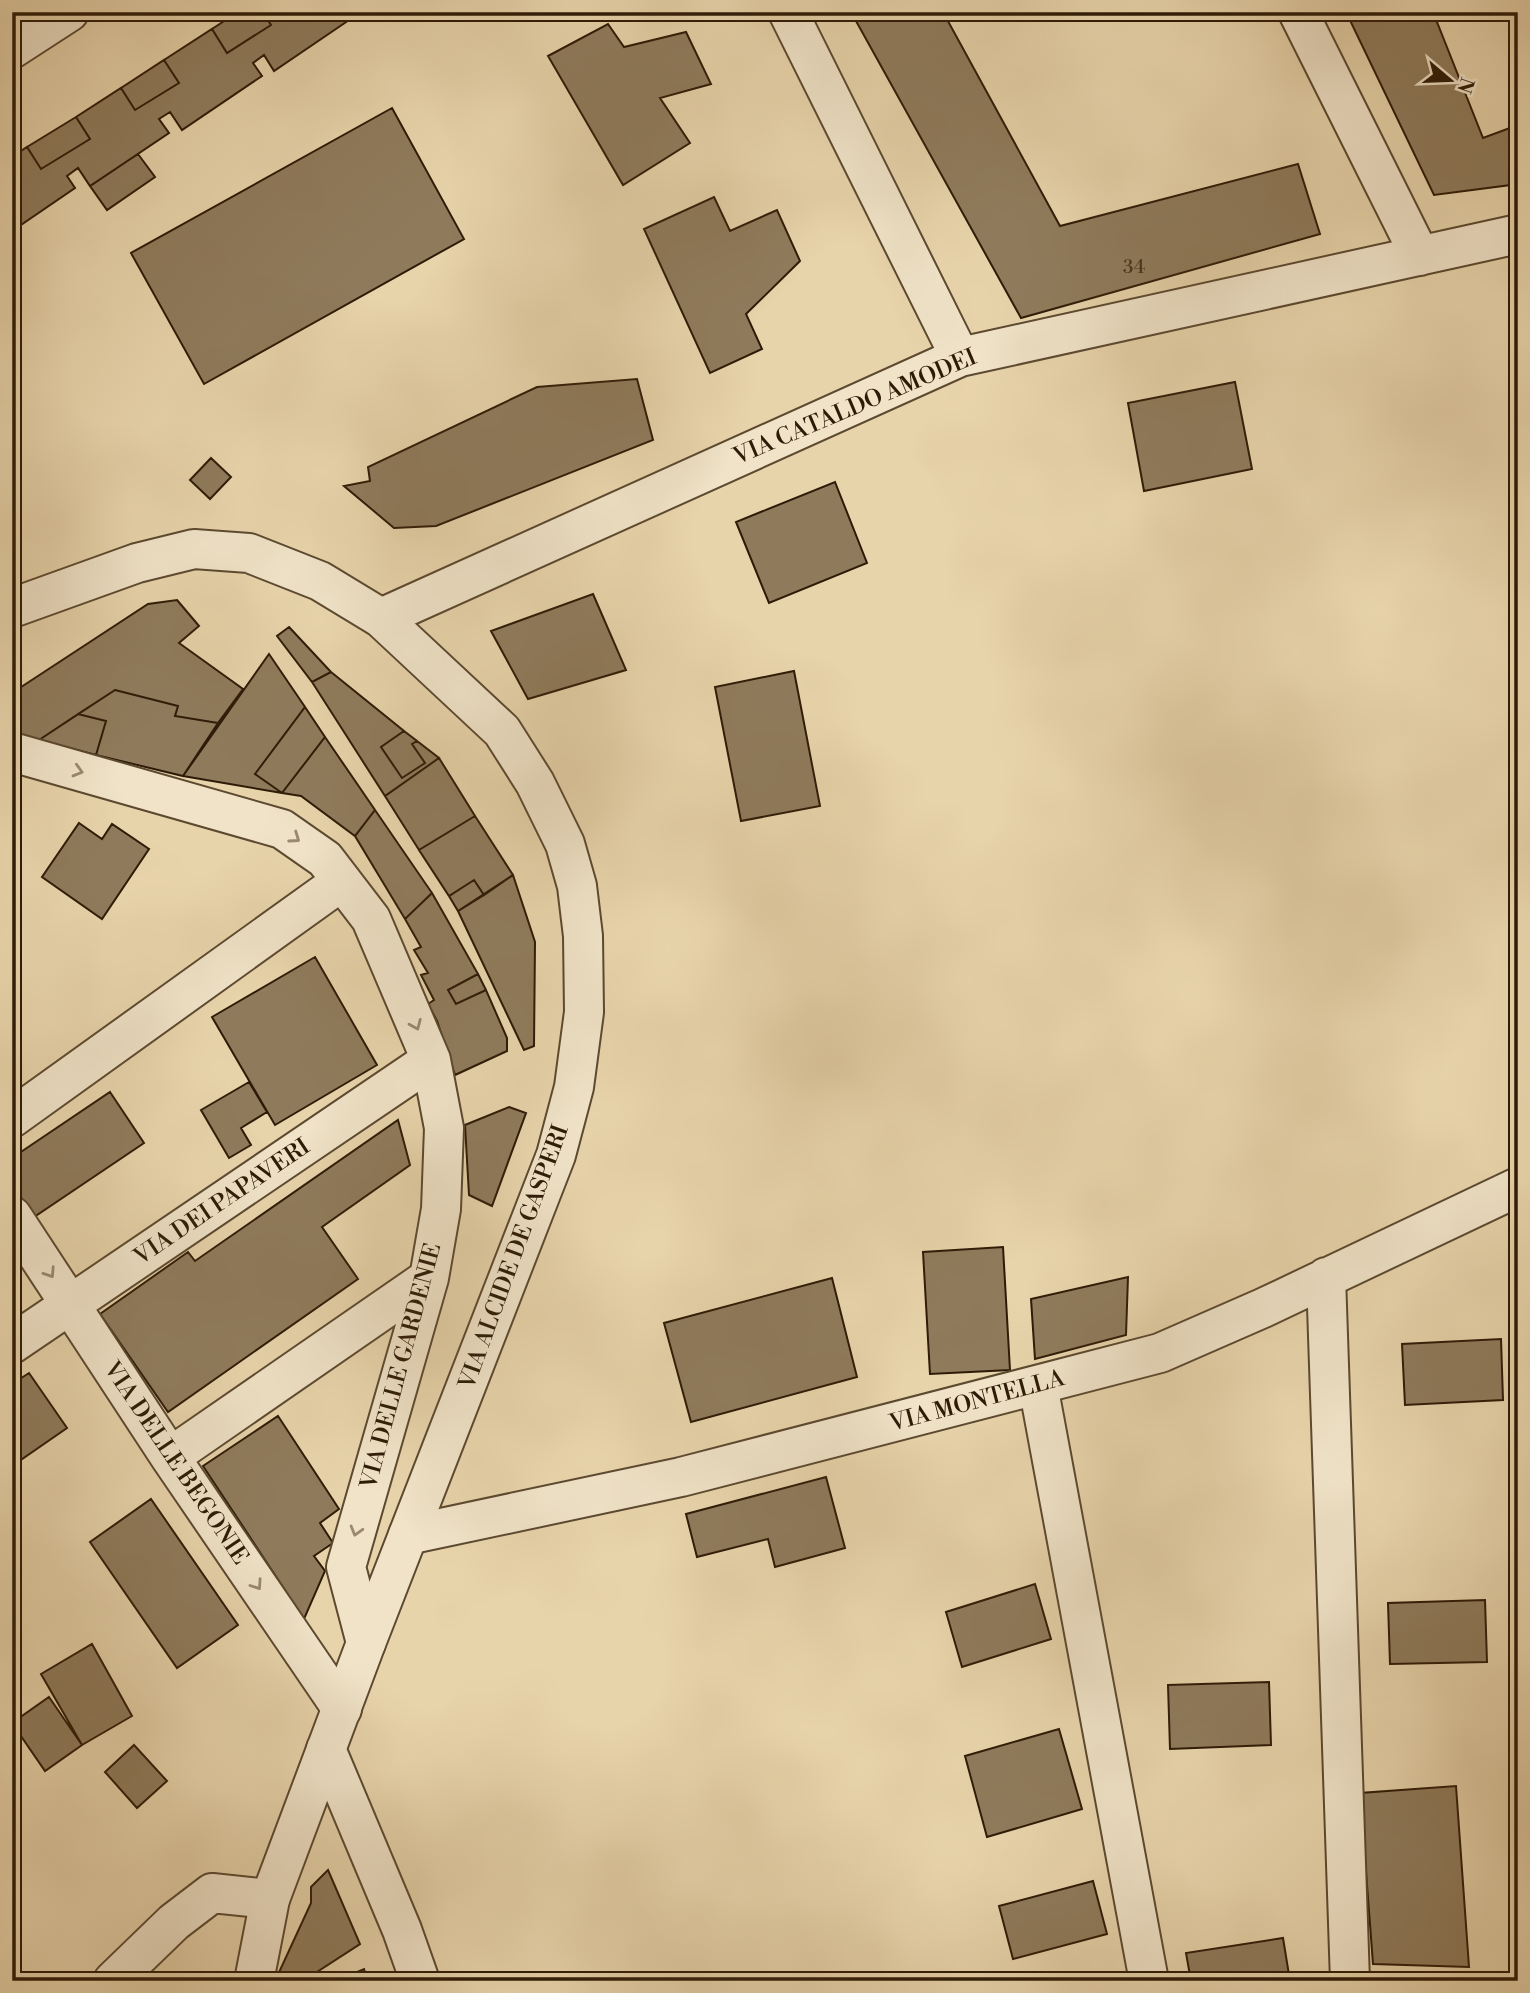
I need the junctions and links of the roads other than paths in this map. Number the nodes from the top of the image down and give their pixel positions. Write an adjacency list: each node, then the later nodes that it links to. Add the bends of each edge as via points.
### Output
1 (69, 12): 4 (street)
2 (788, 12): 7 (street)
3 (1298, 12): 6 (street)
4 (12, 49)
5 (1518, 234): 6 (street, VIA CATALDO AMODEI)
6 (1420, 256): 7 (street, VIA CATALDO AMODEI)
7 (960, 357): 9 (street, VIA CATALDO AMODEI)
8 (12, 608): 9 (street, VIA ALCIDE DE GASPERI, via 137,562 194,549 249,553 320,581)
9 (381, 618): 22 (street, VIA ALCIDE DE GASPERI, via 509,742 565,844 577,886 583,936 583,1024 575,1087 556,1155)
10 (12, 752): 11 (street, VIA DELLE GARDENIE, one-way to 11, via 282,829 325,859)
11 (342, 881): 12 (street, VIA DELLE GARDENIE, one-way to 12, via 371,919); 13 (street)
12 (431, 1060): 17 (street, VIA DELLE GARDENIE, via 444,1128 441,1209); 18 (street, VIA DEI PAPAVERI)
13 (12, 1118)
14 (1518, 1187): 16 (street, VIA MONTELLA)
15 (12, 1216): 18 (street, VIA DELLE BEGONIE, one-way to 18)
16 (1326, 1277): 20 (street, VIA MONTELLA, via 1160,1353); 31 (street)
17 (429, 1278): 21 (street); 23 (street, VIA DELLE GARDENIE, one-way to 23, via 346,1567)
18 (70, 1305): 19 (street, VIA DEI PAPAVERI); 21 (street, VIA DELLE BEGONIE)
19 (12, 1344)
20 (1038, 1385): 22 (street, VIA MONTELLA, via 681,1477); 30 (street)
21 (170, 1457): 24 (street, VIA DELLE BEGONIE, one-way to 24)
22 (408, 1535): 23 (street, VIA ALCIDE DE GASPERI)
23 (366, 1643): 24 (street, VIA ALCIDE DE GASPERI)
24 (342, 1709): 25 (street, VIA ALCIDE DE GASPERI)
25 (326, 1749): 26 (street, VIA ALCIDE DE GASPERI); 29 (street)
26 (270, 1899): 27 (street, via 212,1892); 28 (street, VIA ALCIDE DE GASPERI)
27 (113, 1981)
28 (254, 1981)
29 (420, 1981)
30 (1150, 1981)
31 (1350, 1981)

